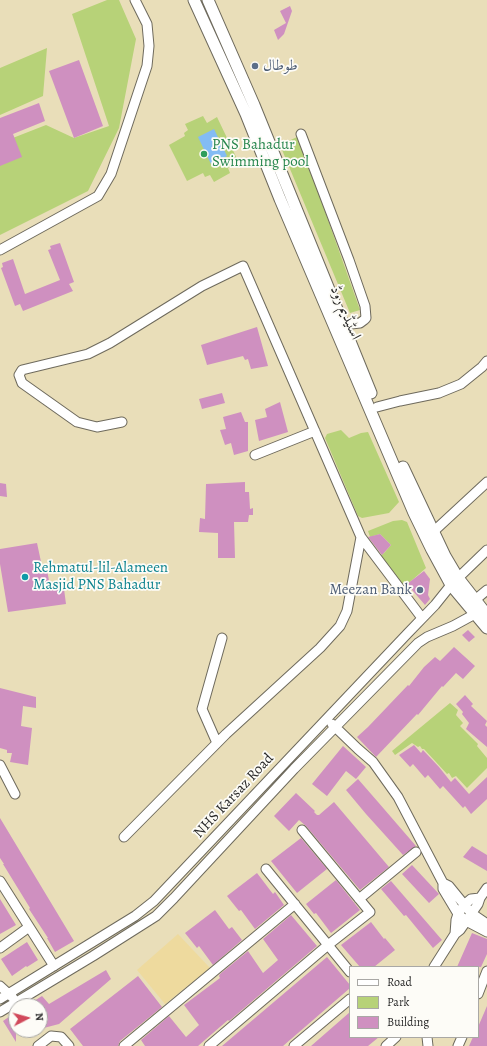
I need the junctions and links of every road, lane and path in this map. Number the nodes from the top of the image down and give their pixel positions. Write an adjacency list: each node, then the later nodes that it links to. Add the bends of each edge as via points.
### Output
1 (135, 0): 5 (street, via 147,24 147,66 111,174 98,196)
2 (194, 0): 16 (main road, اسٹیڈیم روڈ, via 246,114 414,513 432,550)
3 (208, 0): 6 (main road, اسٹیڈیم روڈ, via 254,105)
4 (301, 134): 6 (street, via 365,306 364,320)
5 (0, 250)
6 (343, 325): 8 (main road, اسٹیڈیم روڈ)
7 (487, 361): 8 (street, via 461,384 438,393)
8 (377, 407): 13 (main road, اسٹیڈیم روڈ)
9 (122, 422): 10 (street, via 97,427 77,422 22,383 19,375 22,370 88,354 110,344 202,286 243,266)
10 (315, 431): 11 (street); 14 (street)
11 (255, 455)
12 (487, 482): 13 (street)
13 (433, 532): 16 (main road, اسٹیڈیم روڈ)
14 (361, 537): 21 (street); 28 (street, via 347,611 340,626 320,648)
15 (487, 550): 16 (street, NHS Karsaz Road)
16 (455, 581): 18 (main road, اسٹیڈیم روڈ); 19 (main road, اسٹیڈیم روڈ); 21 (street, NHS Karsaz Road)
17 (487, 590): 18 (street)
18 (474, 600): 20 (main road, اسٹیڈیم روڈ)
19 (475, 614): 22 (main road, اسٹیڈیم روڈ); 25 (street)
20 (487, 615)
21 (422, 618): 23 (street, NHS Karsaz Road)
22 (487, 628)
23 (408, 634): 25 (street); 26 (street, NHS Karsaz Road)
24 (222, 638): 28 (street, via 202,709)
25 (418, 643): 27 (street)
26 (327, 718): 27 (street); 38 (street, NHS Karsaz Road)
27 (335, 727): 36 (street, via 373,762 398,797); 41 (street)
28 (217, 743): 32 (street)
29 (0, 765): 30 (street)
30 (15, 794)
31 (302, 830): 40 (street)
32 (124, 837)
33 (416, 852): 40 (street)
34 (266, 869): 42 (street)
35 (0, 881): 47 (street)
36 (443, 884): 43 (street, via 449,886); 44 (street, via 443,889)
37 (487, 888): 39 (street)
38 (160, 894): 41 (street); 52 (street, NHS Karsaz Road, via 135,916)
39 (480, 898): 43 (street, via 471,899); 45 (street)
40 (359, 899): 50 (street, via 370,912)
41 (169, 903): 60 (street, via 149,920)
42 (295, 904): 50 (street); 66 (street)
43 (464, 905): 44 (street); 45 (street)
44 (458, 914): 45 (street); 49 (street)
45 (468, 917): 46 (street); 48 (street); 49 (street)
46 (487, 924)
47 (30, 927): 51 (street); 52 (street)
48 (487, 932)
49 (455, 934): 53 (street)
50 (328, 945): 54 (street); 67 (street)
51 (0, 948)
52 (54, 966): 58 (street, NHS Karsaz Road)
53 (435, 966)
54 (349, 971)
55 (487, 971): 57 (street)
56 (0, 986): 58 (street)
57 (479, 991)
58 (9, 994): 59 (street); 61 (street, NHS Karsaz Road)
59 (11, 998)
60 (22, 998)
61 (0, 999)
62 (349, 1000): 68 (street)
63 (395, 1038): 69 (street)
64 (38, 1046): 65 (street, via 51,1036 61,1037)
65 (69, 1046)
66 (124, 1046)
67 (209, 1046)
68 (294, 1046)
69 (386, 1046)

